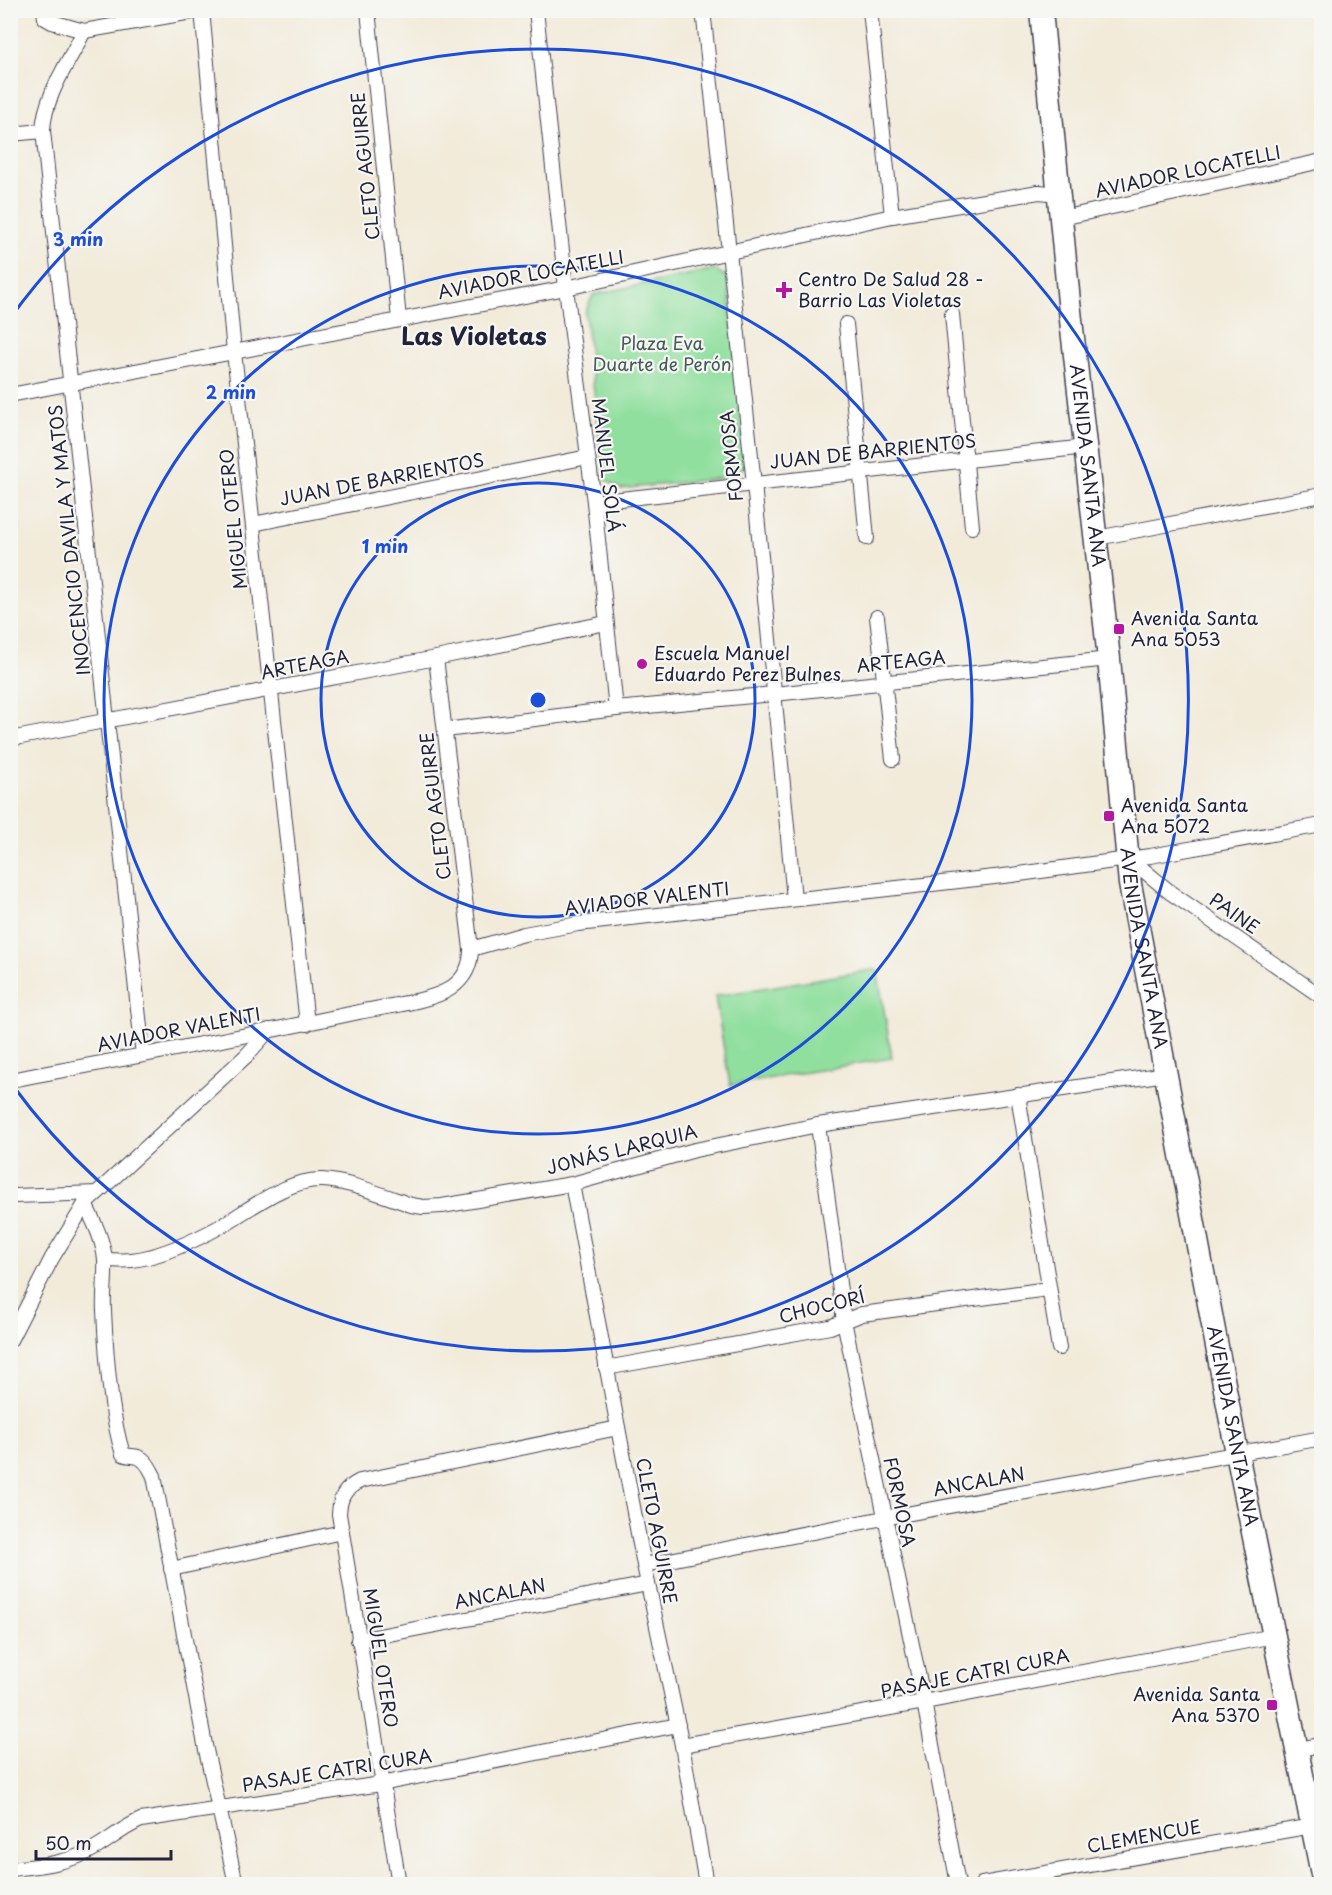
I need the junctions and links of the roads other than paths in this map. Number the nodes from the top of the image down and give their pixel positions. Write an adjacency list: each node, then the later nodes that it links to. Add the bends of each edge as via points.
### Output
1 (368, 10): 18 (street, CLETO AGUIRRE)
2 (536, 10): 16 (street, MANUEL SOLÁ)
3 (703, 10): 15 (street, FORMOSA)
4 (870, 10): 13 (street)
5 (1041, 10): 12 (main road, AVENIDA SANTA ANA)
6 (202, 11): 8 (street); 20 (street, MIGUEL OTERO)
7 (48, 16): 8 (street)
8 (84, 31): 9 (street, INOCENCIO DAVILA Y MATOS, via 49,101)
9 (43, 131): 10 (street); 21 (street, INOCENCIO DAVILA Y MATOS)
10 (10, 134)
11 (1322, 161): 14 (street, AVIADOR LOCATELLI)
12 (1059, 194): 13 (street, AVIADOR LOCATELLI, via 1039,192); 14 (main road, AVENIDA SANTA ANA)
13 (892, 216): 15 (street, AVIADOR LOCATELLI)
14 (1062, 218): 23 (main road, AVENIDA SANTA ANA)
15 (729, 253): 16 (street, AVIADOR LOCATELLI); 27 (street, FORMOSA)
16 (566, 288): 18 (street, AVIADOR LOCATELLI); 24 (street, MANUEL SOLÁ)
17 (952, 314): 25 (street)
18 (399, 319): 20 (street, AVIADOR LOCATELLI)
19 (846, 324): 26 (street)
20 (234, 352): 21 (street, AVIADOR LOCATELLI); 30 (street, MIGUEL OTERO)
21 (72, 384): 22 (street, AVIADOR LOCATELLI); 42 (street, INOCENCIO DAVILA Y MATOS)
22 (10, 395)
23 (1086, 447): 25 (street, JUAN DE BARRIENTOS); 33 (main road, AVENIDA SANTA ANA)
24 (588, 457): 29 (street, MANUEL SOLÁ); 30 (street, JUAN DE BARRIENTOS)
25 (965, 460): 26 (street, JUAN DE BARRIENTOS); 31 (street)
26 (861, 472): 27 (street, JUAN DE BARRIENTOS); 32 (street)
27 (754, 484): 29 (street, JUAN DE BARRIENTOS); 40 (street, FORMOSA)
28 (1322, 495): 33 (street)
29 (594, 502): 35 (street, MANUEL SOLÁ)
30 (253, 524): 39 (street, MIGUEL OTERO)
31 (972, 527)
32 (867, 538)
33 (1097, 538): 37 (main road, AVENIDA SANTA ANA)
34 (877, 617): 38 (street)
35 (606, 623): 36 (street, ARTEAGA); 41 (street, MANUEL SOLÁ)
36 (436, 658): 39 (street, ARTEAGA); 43 (street, CLETO AGUIRRE)
37 (1109, 658): 38 (street, ARTEAGA); 47 (main road, AVENIDA SANTA ANA)
38 (885, 682): 40 (street, ARTEAGA); 45 (street)
39 (271, 690): 42 (street, ARTEAGA); 51 (street, MIGUEL OTERO)
40 (774, 694): 41 (street, ARTEAGA); 48 (street, FORMOSA)
41 (616, 708): 43 (street, ARTEAGA)
42 (105, 722): 44 (street, ARTEAGA); 53 (street, INOCENCIO DAVILA Y MATOS)
43 (445, 730): 49 (street, CLETO AGUIRRE)
44 (10, 739)
45 (893, 759)
46 (1322, 825): 47 (street, AVIADOR VALENTI)
47 (1128, 858): 48 (street, AVIADOR VALENTI); 50 (street, PAINE, via 1171,893); 54 (main road, AVENIDA SANTA ANA)
48 (794, 899): 49 (street, AVIADOR VALENTI, via 578,924)
49 (471, 949): 51 (street, AVIADOR VALENTI, via 468,971 452,988 441,993)
50 (1322, 997)
51 (308, 1023): 52 (street, AVIADOR VALENTI)
52 (269, 1030): 53 (street, AVIADOR VALENTI); 59 (street, via 246,1056)
53 (143, 1055): 55 (street, AVIADOR VALENTI)
54 (1166, 1074): 56 (street, JONÁS LARQUIA); 70 (main road, AVENIDA SANTA ANA)
55 (10, 1080)
56 (1018, 1095): 57 (street, JONÁS LARQUIA); 63 (street)
57 (818, 1125): 58 (street, JONÁS LARQUIA, via 695,1150); 64 (street, FORMOSA)
58 (572, 1184): 62 (street, JONÁS LARQUIA, via 423,1207 330,1180 306,1181 287,1187 210,1232 172,1248 131,1260); 67 (street, CLETO AGUIRRE)
59 (97, 1193): 60 (street); 61 (street)
60 (15, 1196)
61 (85, 1204): 62 (street, via 99,1234); 65 (street)
62 (105, 1260): 74 (street, via 104,1319 118,1441 123,1454 146,1461 154,1476)
63 (1048, 1289): 64 (street, CHOCORÍ, via 862,1314); 66 (street)
64 (844, 1321): 67 (street, CHOCORÍ, via 830,1327); 71 (street, FORMOSA)
65 (10, 1340)
66 (1059, 1348)
67 (606, 1368): 68 (street, CLETO AGUIRRE)
68 (618, 1428): 72 (street, MIGUEL OTERO, via 360,1481 351,1485 340,1500); 73 (street, CLETO AGUIRRE)
69 (1322, 1438): 70 (street, ANCALAN)
70 (1238, 1453): 71 (street, ANCALAN); 76 (main road, AVENIDA SANTA ANA)
71 (884, 1518): 73 (street, ANCALAN); 78 (street, FORMOSA)
72 (342, 1532): 74 (street); 77 (street, MIGUEL OTERO)
73 (644, 1565): 75 (street, CLETO AGUIRRE)
74 (171, 1569): 84 (street)
75 (648, 1584): 77 (street, ANCALAN); 79 (street, CLETO AGUIRRE)
76 (1274, 1636): 78 (street, PASAJE CATRI CURA); 82 (main road, AVENIDA SANTA ANA)
77 (358, 1640): 83 (street, MIGUEL OTERO)
78 (924, 1702): 80 (street, PASAJE CATRI CURA); 91 (street, FORMOSA)
79 (678, 1725): 80 (street, CLETO AGUIRRE); 83 (street, PASAJE CATRI CURA)
80 (682, 1745): 90 (street, CLETO AGUIRRE)
81 (1322, 1745): 82 (street)
82 (1298, 1749): 85 (main road, AVENIDA SANTA ANA)
83 (381, 1784): 84 (street, PASAJE CATRI CURA); 89 (street, MIGUEL OTERO)
84 (220, 1808): 86 (street, PASAJE CATRI CURA, via 141,1821 81,1855); 88 (street)
85 (1312, 1826): 87 (main road, AVENIDA SANTA ANA); 92 (street, CLEMENCUE)
86 (10, 1869)
87 (1322, 1874)
88 (236, 1884)
89 (399, 1884)
90 (706, 1884)
91 (958, 1884)
92 (982, 1884)

